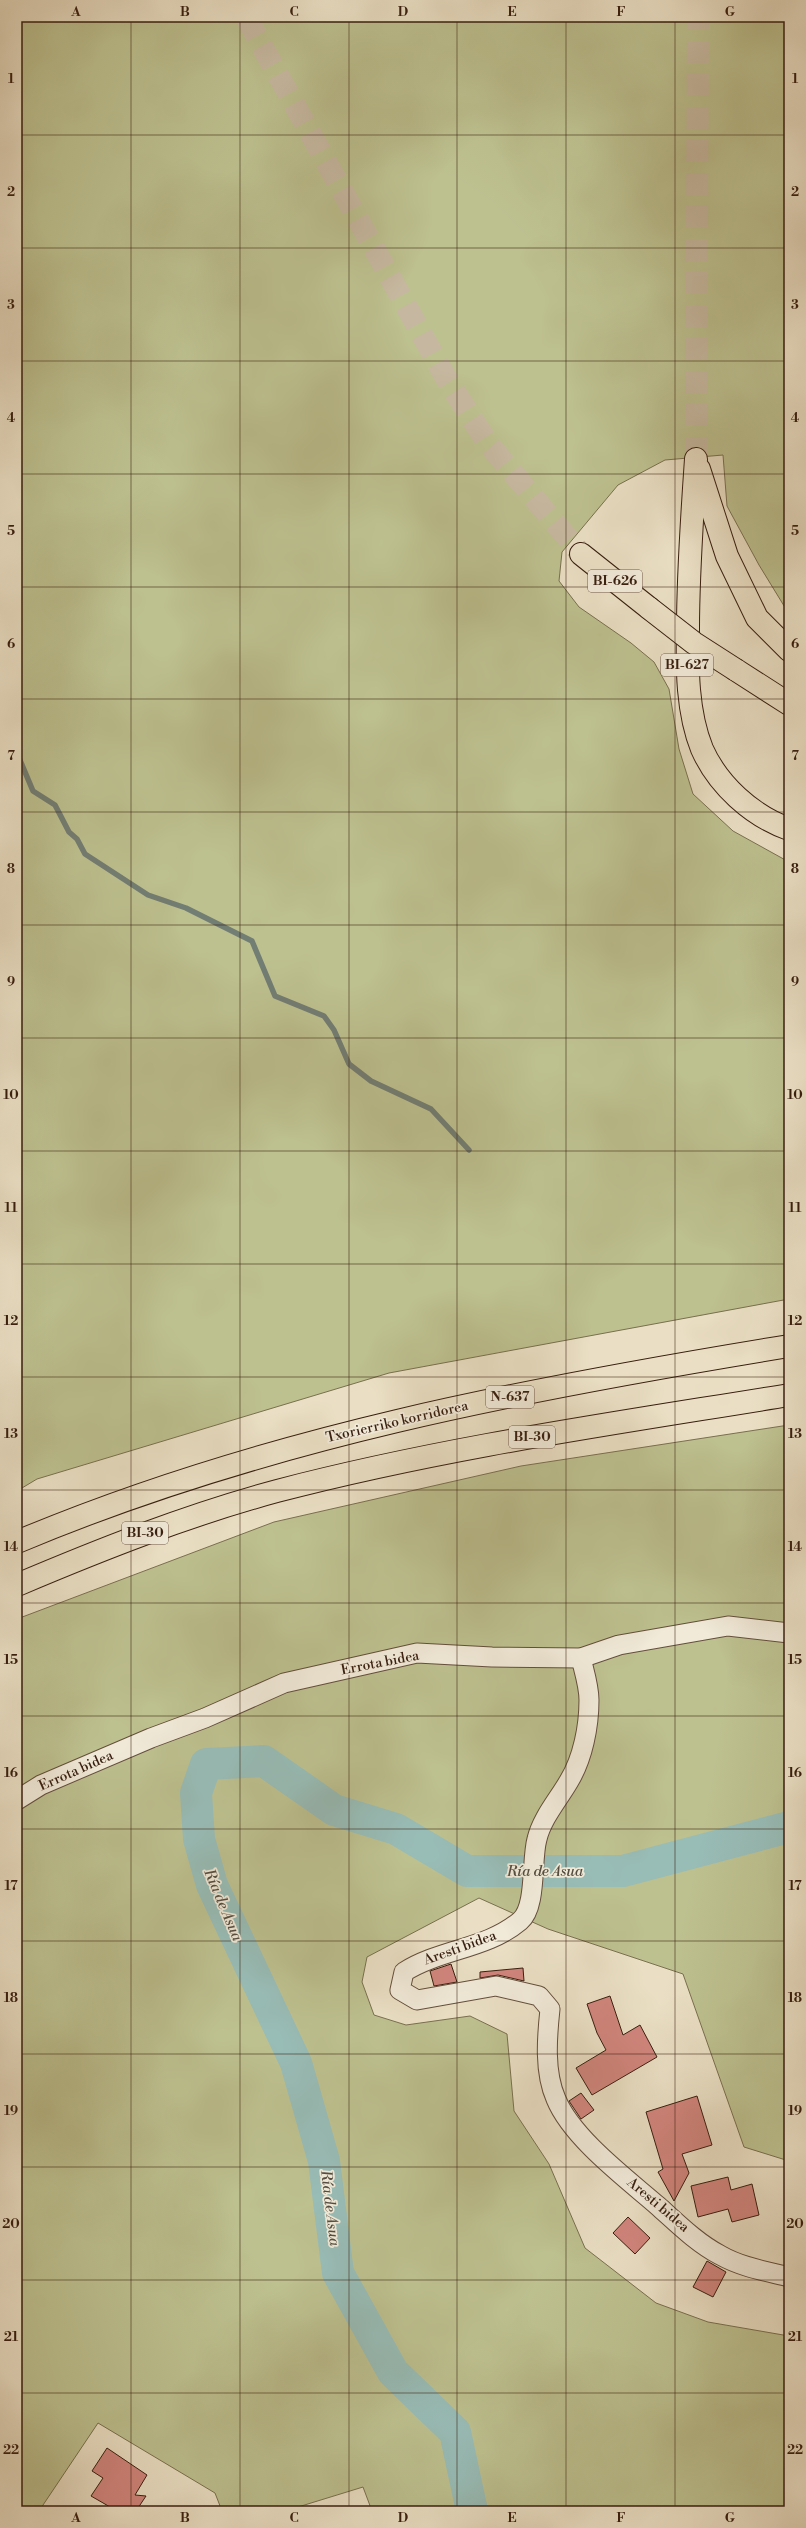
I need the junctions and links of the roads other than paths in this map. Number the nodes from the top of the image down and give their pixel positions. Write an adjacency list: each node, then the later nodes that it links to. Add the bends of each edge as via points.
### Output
1 (581, 554): 3 (highway, BI-626, bridge, via 694,643)
2 (789, 650): 4 (highway, BI-627, via 757,618 727,556 696,459 688,562 687,671 694,726 702,750 714,771 742,803 777,825)
3 (789, 704)
4 (789, 829)
5 (789, 1346): 7 (highway, Txorierriko korridorea / N-637, via 475,1403)
6 (789, 1395): 9 (highway, BI-30, via 440,1453 285,1490 147,1532)
7 (266, 1454): 8 (highway, Txorierriko korridorea / BI-30, via 134,1496)
8 (17, 1542)
9 (17, 1585)
10 (789, 1633): 11 (street, Errota bidea, via 728,1626 619,1644)
11 (582, 1658): 12 (street, Errota bidea, via 492,1658 417,1653 284,1683 41,1785); 13 (street, Aresti bidea, via 589,1698 586,1738 570,1780 549,1812 537,1838 531,1899 522,1920 496,1937 420,1962 404,1972 400,1990 417,2000 496,1986 539,1996 550,2009 549,2075 556,2100 574,2128 652,2201 719,2255 747,2267)
12 (17, 1800)
13 (789, 2277)

